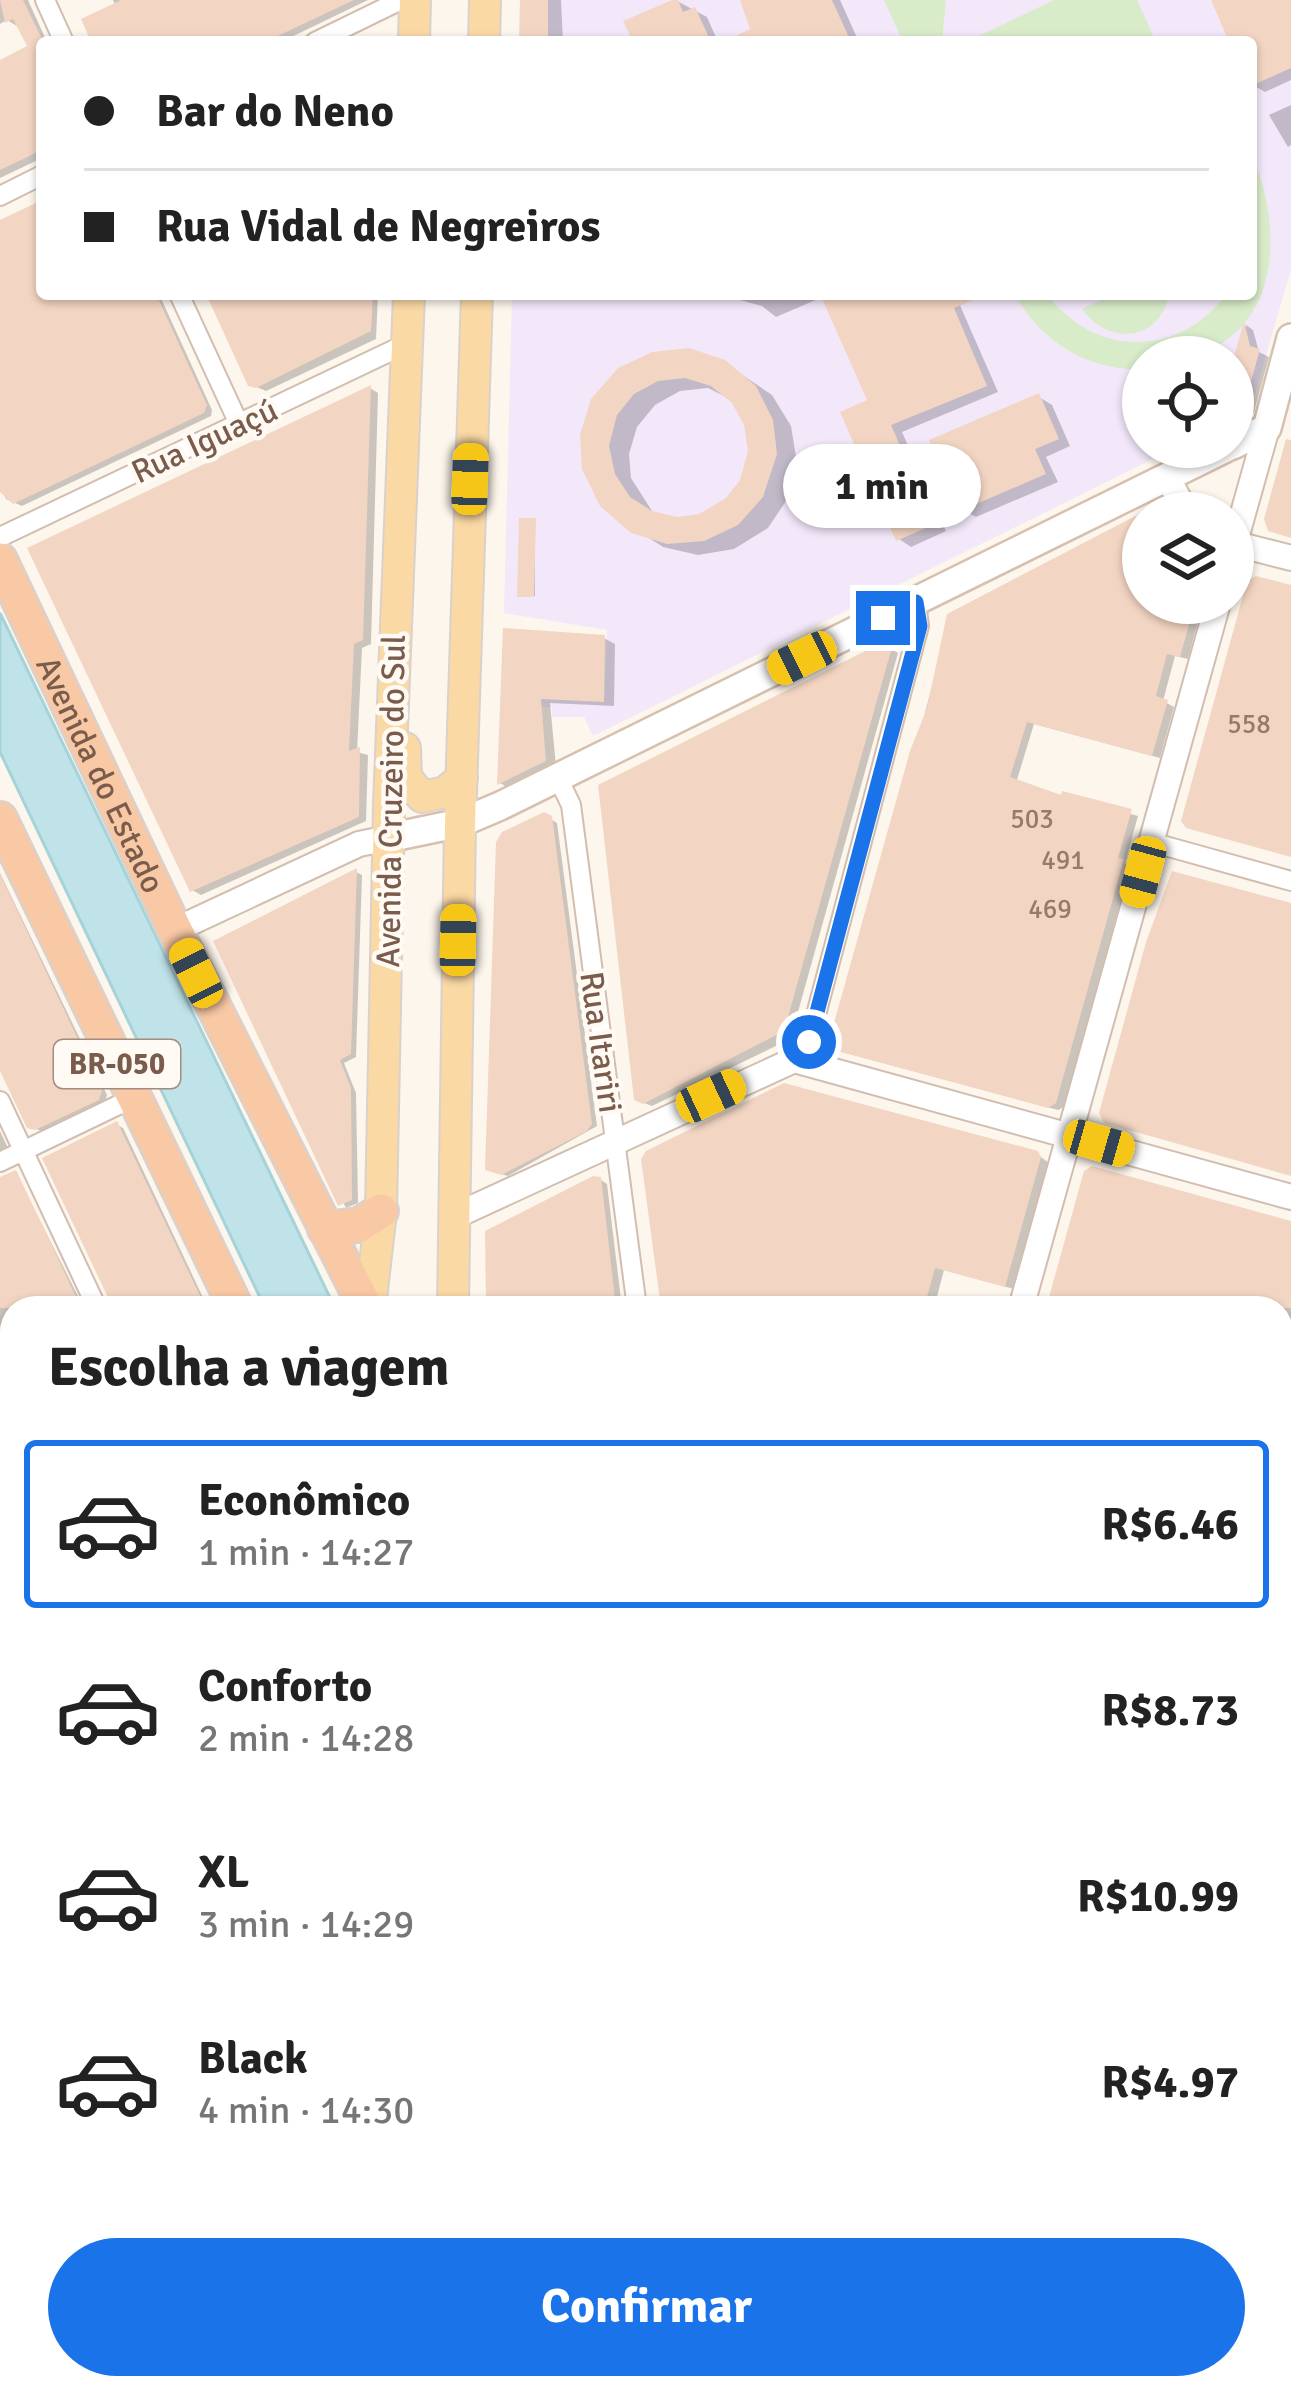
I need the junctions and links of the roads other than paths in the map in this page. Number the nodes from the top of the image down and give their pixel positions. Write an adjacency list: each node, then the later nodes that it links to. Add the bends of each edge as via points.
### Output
1 (45, 0): 5 (street)
2 (401, 0): 6 (street)
3 (415, 0): 7 (main road)
4 (485, 0): 8 (main road)
5 (61, 36)
6 (328, 36)
7 (414, 36)
8 (484, 36)
9 (36, 178): 10 (street)
10 (0, 196)
11 (182, 300): 16 (street)
12 (409, 300): 15 (main road, Avenida Cruzeiro do Sul)
13 (476, 300): 30 (main road)
14 (1291, 338): 17 (main road)
15 (408, 343): 16 (street, Rua Iguaçú); 29 (main road, Avenida Cruzeiro do Sul)
16 (239, 424): 23 (street, Rua Iguaçú)
17 (1267, 428): 18 (main road); 22 (street)
18 (1254, 434)
19 (1185, 468): 20 (main road)
20 (1167, 477): 21 (street); 27 (main road)
21 (1175, 492)
22 (1249, 492)
23 (0, 537)
24 (1254, 550): 25 (street)
25 (1291, 559)
26 (0, 560): 38 (highway, Avenida do Estado / BR-050)
27 (916, 602): 31 (main road); 39 (street, via 920,626)
28 (1212, 624): 35 (street)
29 (394, 632): 30 (main road, via 406,650 409,784 429,798); 34 (main road, Avenida Cruzeiro do Sul)
30 (461, 778): 33 (main road)
31 (558, 778): 33 (main road); 43 (street, Rua Itariri, via 571,805)
32 (0, 819): 36 (highway, BR-050)
33 (460, 823): 34 (main road); 48 (main road)
34 (388, 838): 38 (street); 47 (main road, Avenida Cruzeiro do Sul)
35 (1151, 842): 37 (street); 42 (street)
36 (9, 853): 40 (highway, BR-050)
37 (1291, 881)
38 (175, 930): 49 (highway, Avenida do Estado / BR-050)
39 (804, 1060): 42 (street); 43 (street, via 781,1063)
40 (133, 1098): 44 (street); 51 (highway, BR-050)
41 (0, 1101): 44 (street)
42 (1070, 1135): 46 (street); 56 (street)
43 (615, 1141): 48 (street); 55 (street, Rua Itariri)
44 (23, 1151): 45 (street); 50 (street)
45 (0, 1162)
46 (1291, 1197)
47 (381, 1211): 49 (highway, via 359,1225); 53 (main road, Avenida Cruzeiro do Sul)
48 (453, 1217): 54 (main road)
49 (325, 1229): 52 (highway, Avenida do Estado / BR-050)
50 (91, 1296)
51 (224, 1296)
52 (361, 1296)
53 (370, 1296)
54 (453, 1296)
55 (636, 1296)
56 (1024, 1296)

